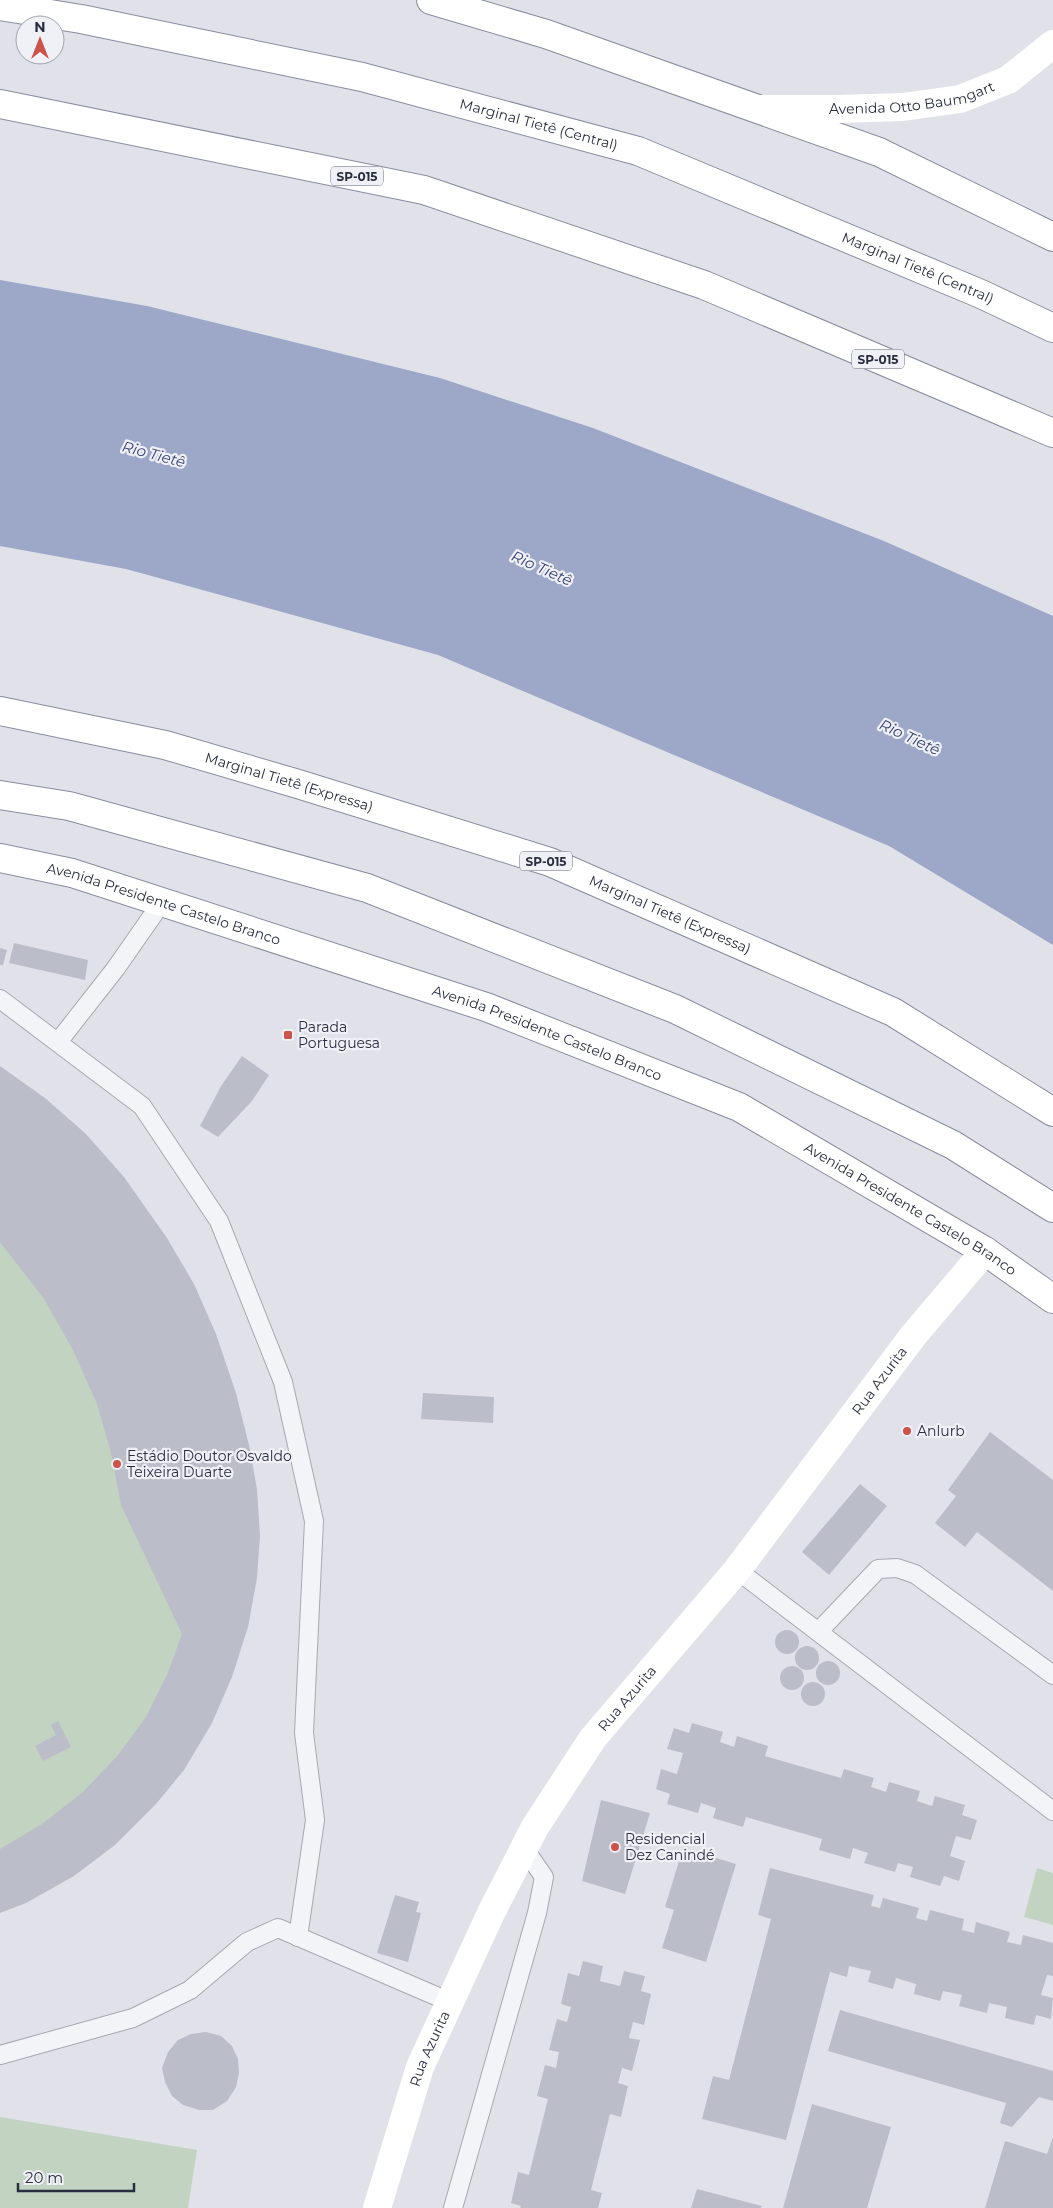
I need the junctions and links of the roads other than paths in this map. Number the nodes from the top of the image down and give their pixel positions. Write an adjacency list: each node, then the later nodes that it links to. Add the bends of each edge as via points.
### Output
1 (431, 0): 5 (main road, via 546,34)
2 (0, 6): 7 (main road, Marginal Tietê (Central), via 81,19 362,77 638,151 981,294)
3 (1053, 44): 5 (main road, Avenida Otto Baumgart, via 1008,80 960,98 903,107)
4 (0, 104): 8 (main road, SP-015, via 424,190 704,285)
5 (756, 109): 6 (main road, via 879,152)
6 (1053, 237)
7 (1053, 328)
8 (1053, 433)
9 (0, 711): 15 (main road, Marginal Tietê (Expressa) / SP-015, via 165,745 550,862 893,1012)
10 (0, 795): 16 (main road, via 69,806 367,888 666,1005 953,1145)
11 (0, 858): 12 (main road, Avenida Presidente Castelo Branco, via 72,873)
12 (162, 902): 14 (lane); 17 (main road, Avenida Presidente Castelo Branco, via 486,1007 739,1107)
13 (0, 999): 14 (lane)
14 (58, 1042): 24 (lane, via 142,1106 219,1221 283,1382 314,1521 304,1733 315,1820)
15 (1053, 1112)
16 (1053, 1208)
17 (985, 1251): 18 (main road, Avenida Presidente Castelo Branco); 19 (main road, Rua Azurita, via 913,1336)
18 (1053, 1299)
19 (738, 1570): 20 (lane); 23 (main road, Rua Azurita, via 593,1738)
20 (818, 1632): 21 (lane, via 878,1569 896,1568 916,1574); 22 (lane)
21 (1053, 1675)
22 (1053, 1811)
23 (524, 1848): 25 (main road, Rua Azurita); 28 (lane, via 544,1877 537,1913)
24 (298, 1937): 25 (lane); 26 (lane, via 278,1928 247,1942 190,1990 133,2018)
25 (450, 2002): 27 (main road, Rua Azurita, via 420,2067)
26 (0, 2055)
27 (376, 2208)
28 (453, 2208)

